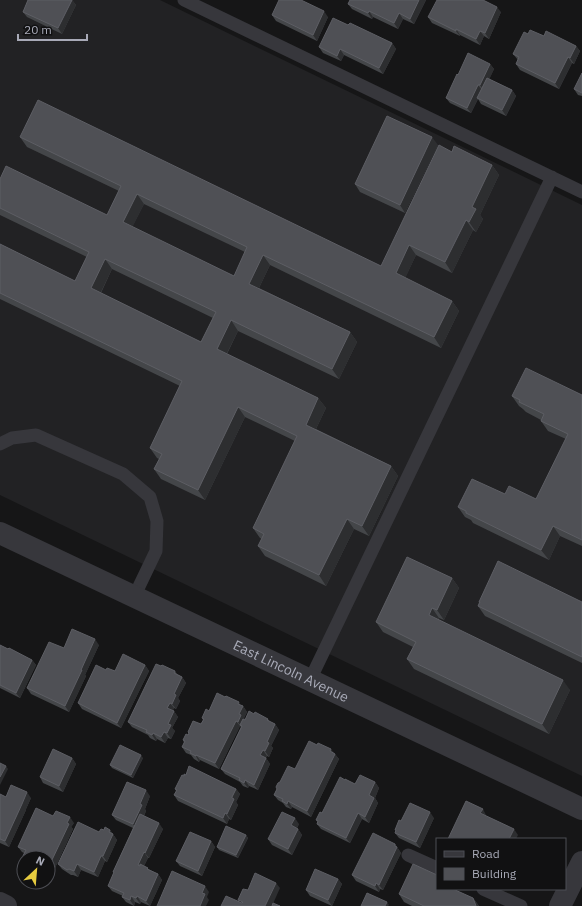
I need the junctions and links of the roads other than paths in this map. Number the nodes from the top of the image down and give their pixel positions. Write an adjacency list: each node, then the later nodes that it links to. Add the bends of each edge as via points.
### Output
1 (184, 0): 2 (lane)
2 (552, 177): 3 (lane); 7 (lane)
3 (582, 192)
4 (0, 444): 6 (lane, via 12,438 36,435 124,474 150,497 157,521 156,551)
5 (0, 533): 6 (street, East Lincoln Avenue)
6 (134, 597): 7 (street, East Lincoln Avenue)
7 (310, 680): 8 (street, East Lincoln Avenue)
8 (582, 809)
9 (408, 855): 11 (lane)
10 (582, 862): 16 (street)
11 (436, 868)
12 (485, 890): 15 (lane)
13 (0, 903): 14 (street)
14 (6, 906)
15 (521, 906)
16 (560, 906)

